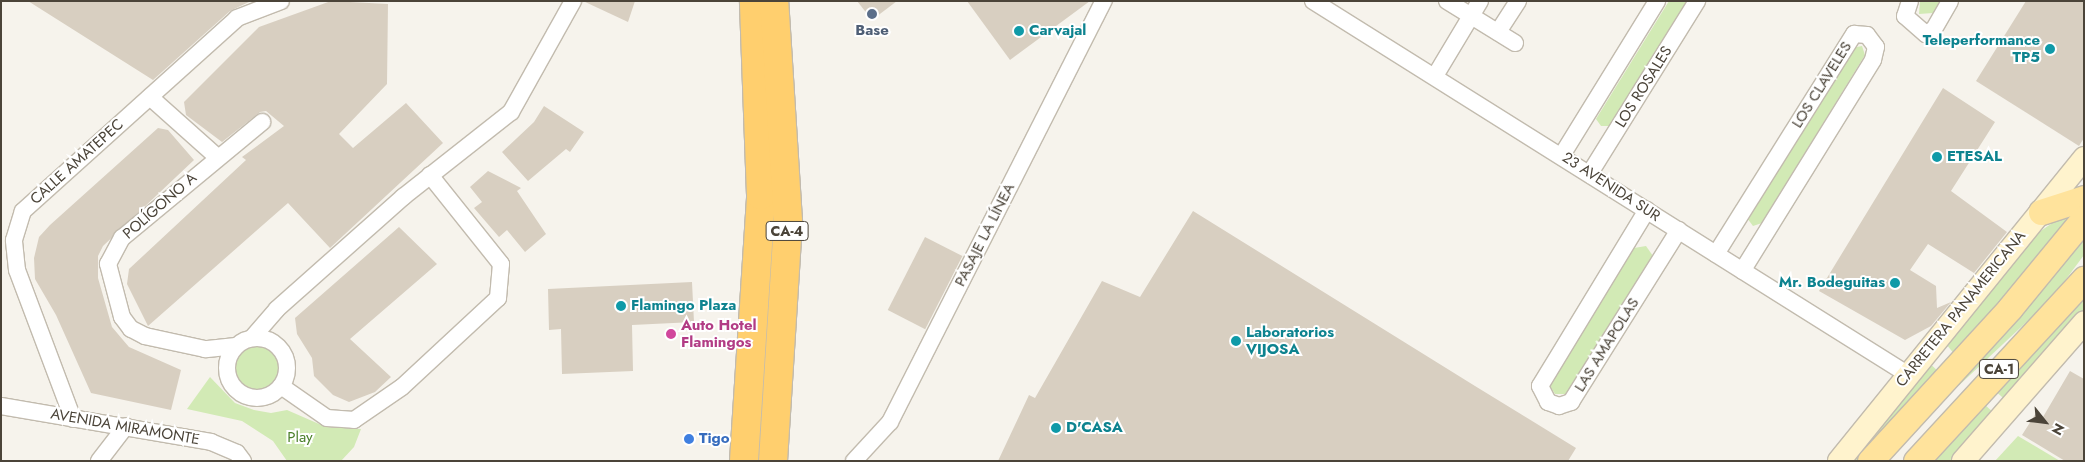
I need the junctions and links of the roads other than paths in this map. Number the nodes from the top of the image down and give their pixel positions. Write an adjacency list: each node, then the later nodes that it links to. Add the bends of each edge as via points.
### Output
1 (281, 1): 18 (street, CALLE AMATEPEC, via 237,18)
2 (574, 1): 24 (street, via 510,112)
3 (754, 1): 47 (highway, CA-4, via 761,195)
4 (774, 1): 48 (highway, CA-4, via 788,221)
5 (1104, 1): 49 (street, PASAJE LA LÍNEA, via 890,422)
6 (1313, 1): 17 (street, 23 AVENIDA SUR)
7 (1447, 1): 14 (street)
8 (1480, 1): 14 (street)
9 (1518, 1): 15 (street)
10 (1657, 1): 20 (street)
11 (1697, 1): 23 (street, LOS ROSALES)
12 (1910, 1): 13 (street, via 1905,16 1926,34 1934,29)
13 (1950, 1)
14 (1471, 16): 15 (street); 17 (street)
15 (1498, 32): 16 (street)
16 (1515, 43)
17 (1434, 76): 20 (street, 23 AVENIDA SUR)
18 (150, 97): 21 (street); 43 (street, CALLE AMATEPEC, via 42,190 23,211 14,240 17,270)
19 (262, 122): 21 (street, POLÍGONO A)
20 (1562, 155): 23 (street, 23 AVENIDA SUR)
21 (217, 157): 37 (street, POLÍGONO A, via 122,238 108,264 122,317 131,329 145,336)
22 (2084, 158): 27 (street, CARRETERA PANAMERICANA)
23 (1590, 173): 26 (street, 23 AVENIDA SUR)
24 (430, 175): 33 (street); 41 (street, via 501,264 498,298 409,382 354,420 327,418)
25 (2084, 198): 27 (main road)
26 (1647, 210): 29 (street, 23 AVENIDA SUR); 29 (street, LAS AMAPOLAS, via 1540,386 1548,402 1559,406 1571,402)
27 (2041, 212): 39 (street, CARRETERA PANAMERICANA)
28 (2084, 218): 51 (main road, CARRETERA PANAMERICANA / CA-1, via 2010,308)
29 (1679, 230): 30 (street, 23 AVENIDA SUR)
30 (1716, 254): 31 (street, 23 AVENIDA SUR); 31 (street, LOS CLAVELES, via 1854,34 1868,35 1876,46 1873,60)
31 (1742, 271): 39 (street, 23 AVENIDA SUR)
32 (2084, 279): 52 (main road, CA-1)
33 (277, 309): 35 (street); 38 (street, via 275,333)
34 (2084, 323): 53 (street)
35 (252, 338): 36 (street); 38 (street, via 271,341)
36 (236, 346): 37 (street, POLÍGONO A); 40 (street, via 227,364)
37 (205, 349): 40 (street)
38 (284, 354): 41 (street, via 287,373)
39 (1907, 374): 50 (street, CARRETERA PANAMERICANA)
40 (230, 383): 41 (street, via 251,399 270,396)
41 (282, 386)
42 (1, 406): 43 (street, AVENIDA MIRAMONTE)
43 (73, 419): 44 (street, AVENIDA MIRAMONTE)
44 (126, 426): 45 (street); 46 (street, AVENIDA MIRAMONTE, via 211,442 237,453)
45 (99, 461)
46 (243, 461)
47 (744, 461)
48 (772, 461)
49 (854, 461)
50 (1839, 461)
51 (1870, 461)
52 (1916, 461)
53 (1962, 461)

